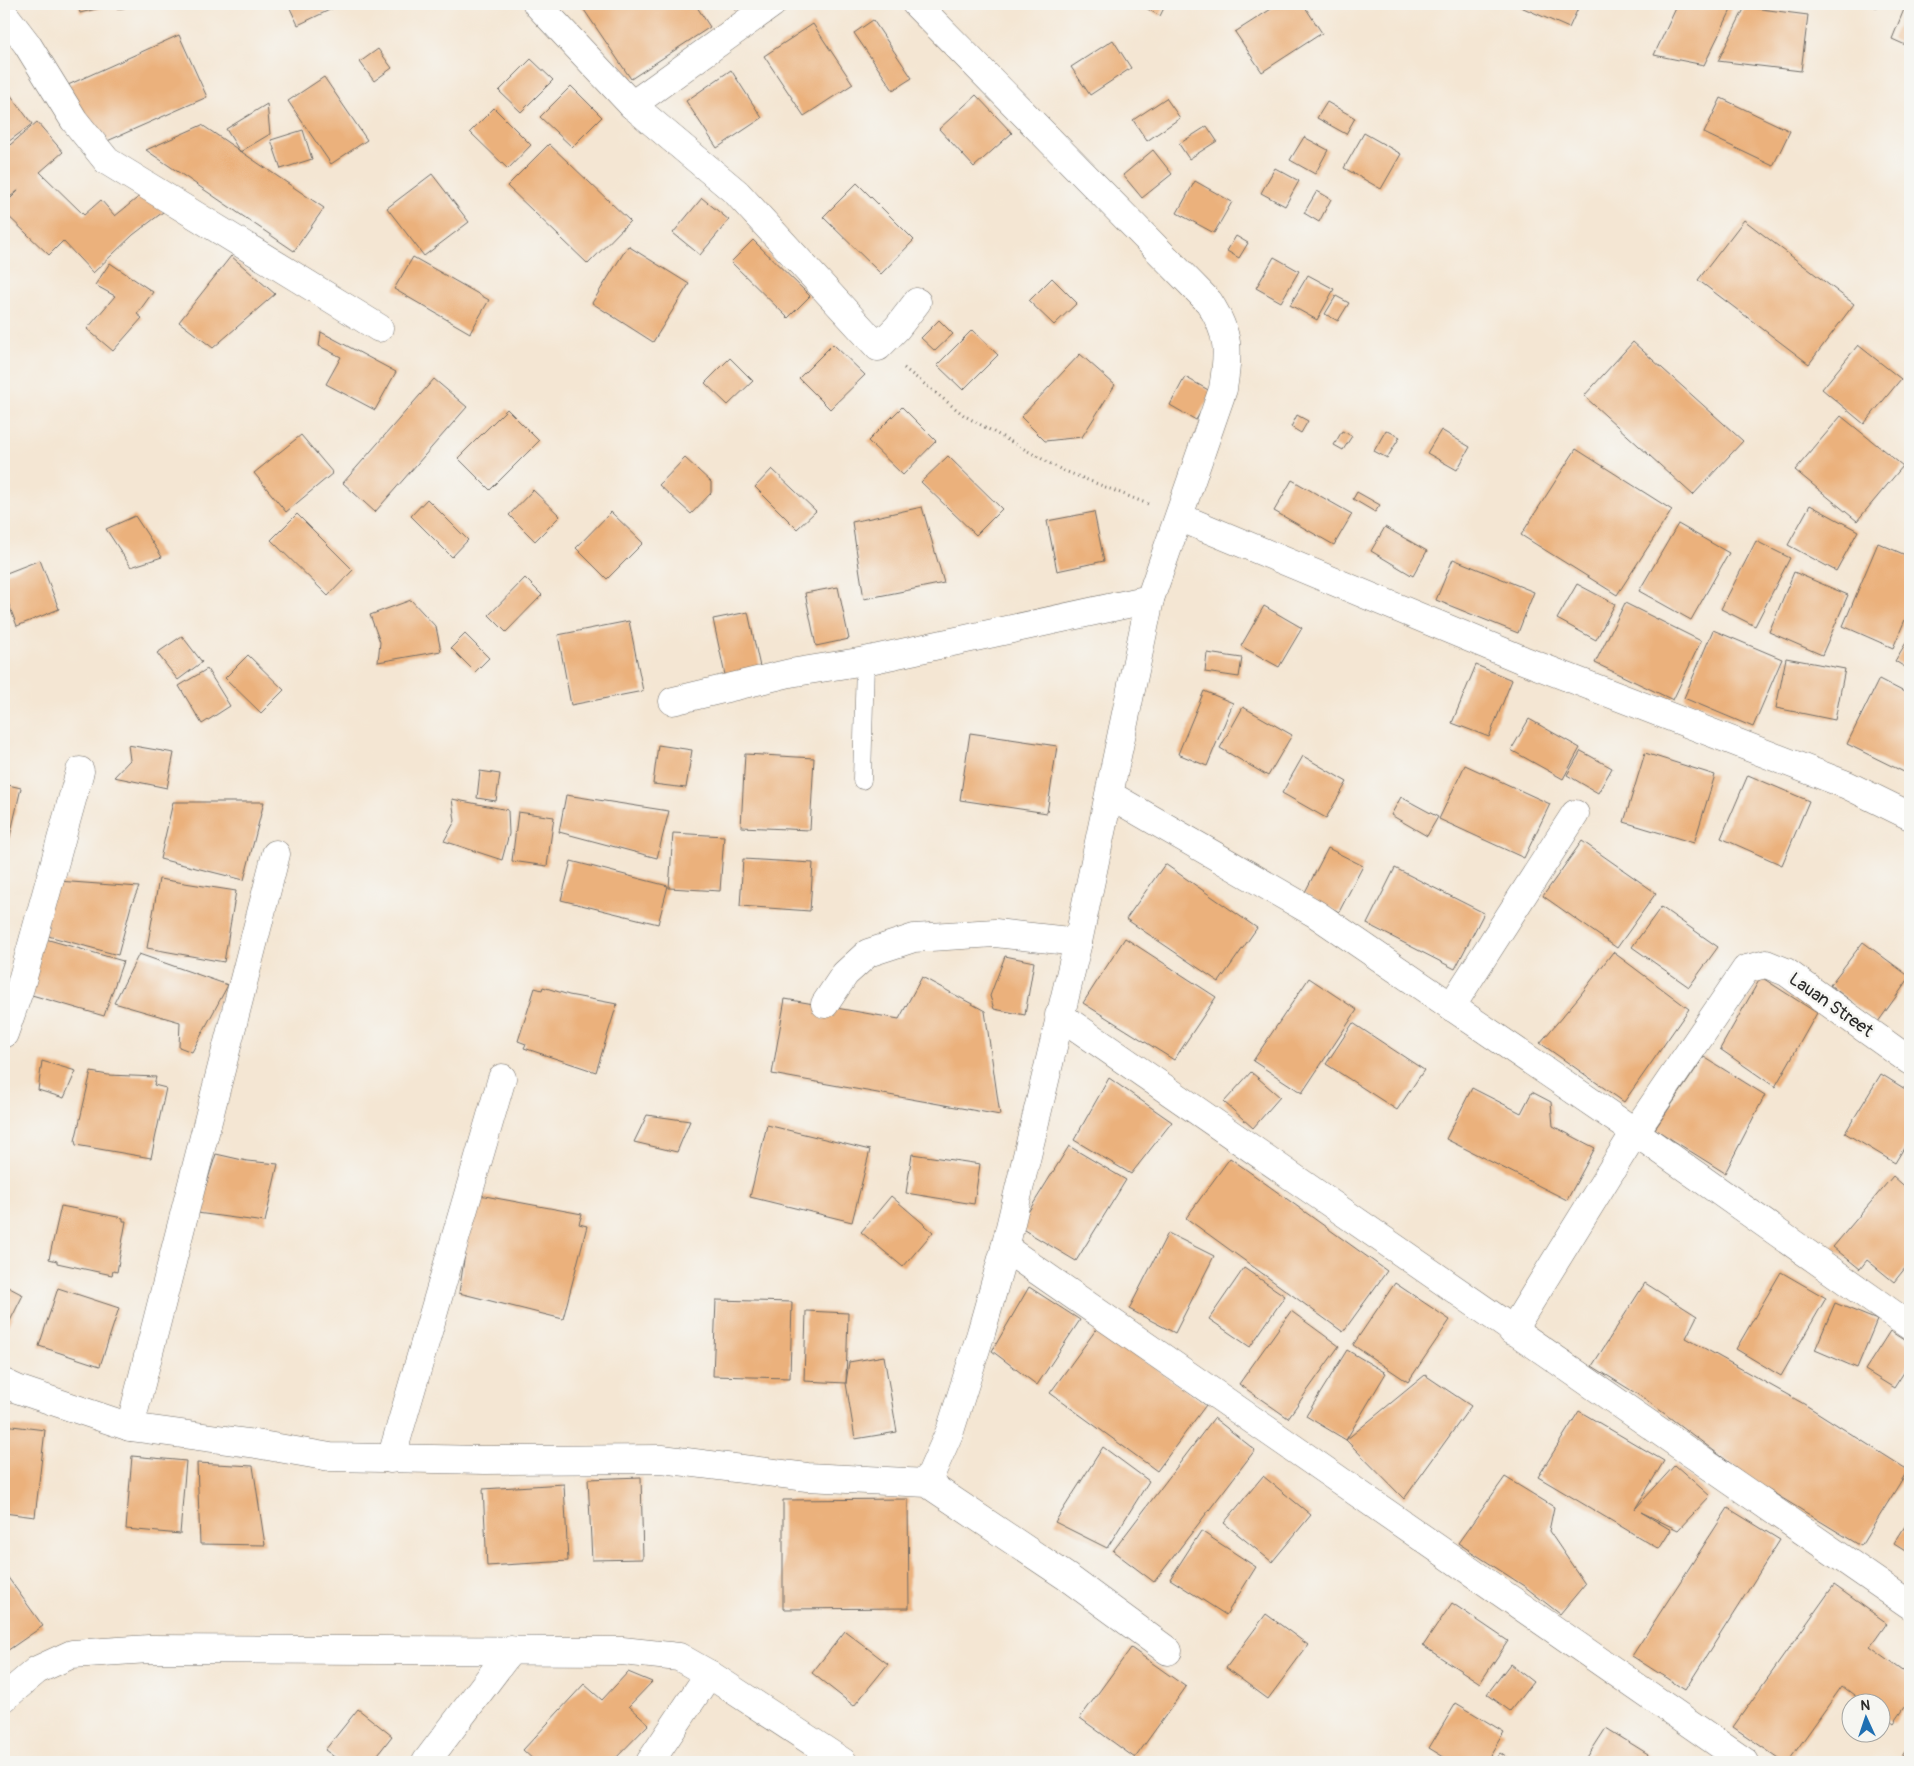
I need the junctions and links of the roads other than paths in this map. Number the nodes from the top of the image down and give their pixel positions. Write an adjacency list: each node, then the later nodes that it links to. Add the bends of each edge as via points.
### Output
1 (537, 4): 5 (street)
2 (772, 4): 5 (street)
3 (916, 4): 8 (street, via 1208,302 1221,322 1226,340 1227,366 1223,389)
4 (4, 14): 7 (street, via 27,44 74,120 107,161)
5 (632, 105): 6 (street, via 737,193 878,347)
6 (917, 302)
7 (379, 328)
8 (1179, 517): 9 (street); 16 (street, via 1523,660 1847,785)
9 (1150, 599): 10 (street); 14 (street)
10 (865, 661): 11 (street, via 790,673); 13 (lane)
11 (673, 701)
12 (80, 771): 22 (street, via 20,988)
13 (862, 780)
14 (1110, 795): 18 (street); 20 (street, via 1316,914)
15 (1576, 814): 20 (street)
16 (1910, 816)
17 (276, 854): 30 (street)
18 (1078, 942): 19 (street, via 995,933 914,938 868,953 845,974); 21 (street)
19 (825, 1004)
20 (1450, 1006): 25 (street)
21 (1059, 1015): 26 (street); 28 (street)
22 (4, 1034)
23 (1910, 1061): 25 (street, Lauan Street, via 1786,972 1766,964 1746,969)
24 (502, 1078): 31 (street)
25 (1635, 1132): 27 (street); 28 (street)
26 (1004, 1248): 32 (street, via 950,1430); 41 (street)
27 (1910, 1326)
28 (1512, 1331): 33 (street)
29 (4, 1383): 30 (street)
30 (130, 1427): 31 (street, via 330,1457)
31 (391, 1458): 32 (street, via 662,1459 807,1478)
32 (927, 1484): 35 (street, via 1067,1577)
33 (1910, 1605)
34 (511, 1650): 36 (street, via 622,1651 678,1658); 37 (street, via 149,1650 72,1654 37,1670); 38 (street)
35 (1168, 1651)
36 (710, 1674): 39 (street); 40 (street)
37 (4, 1698)
38 (426, 1762)
39 (650, 1762)
40 (843, 1762)
41 (1745, 1762)

